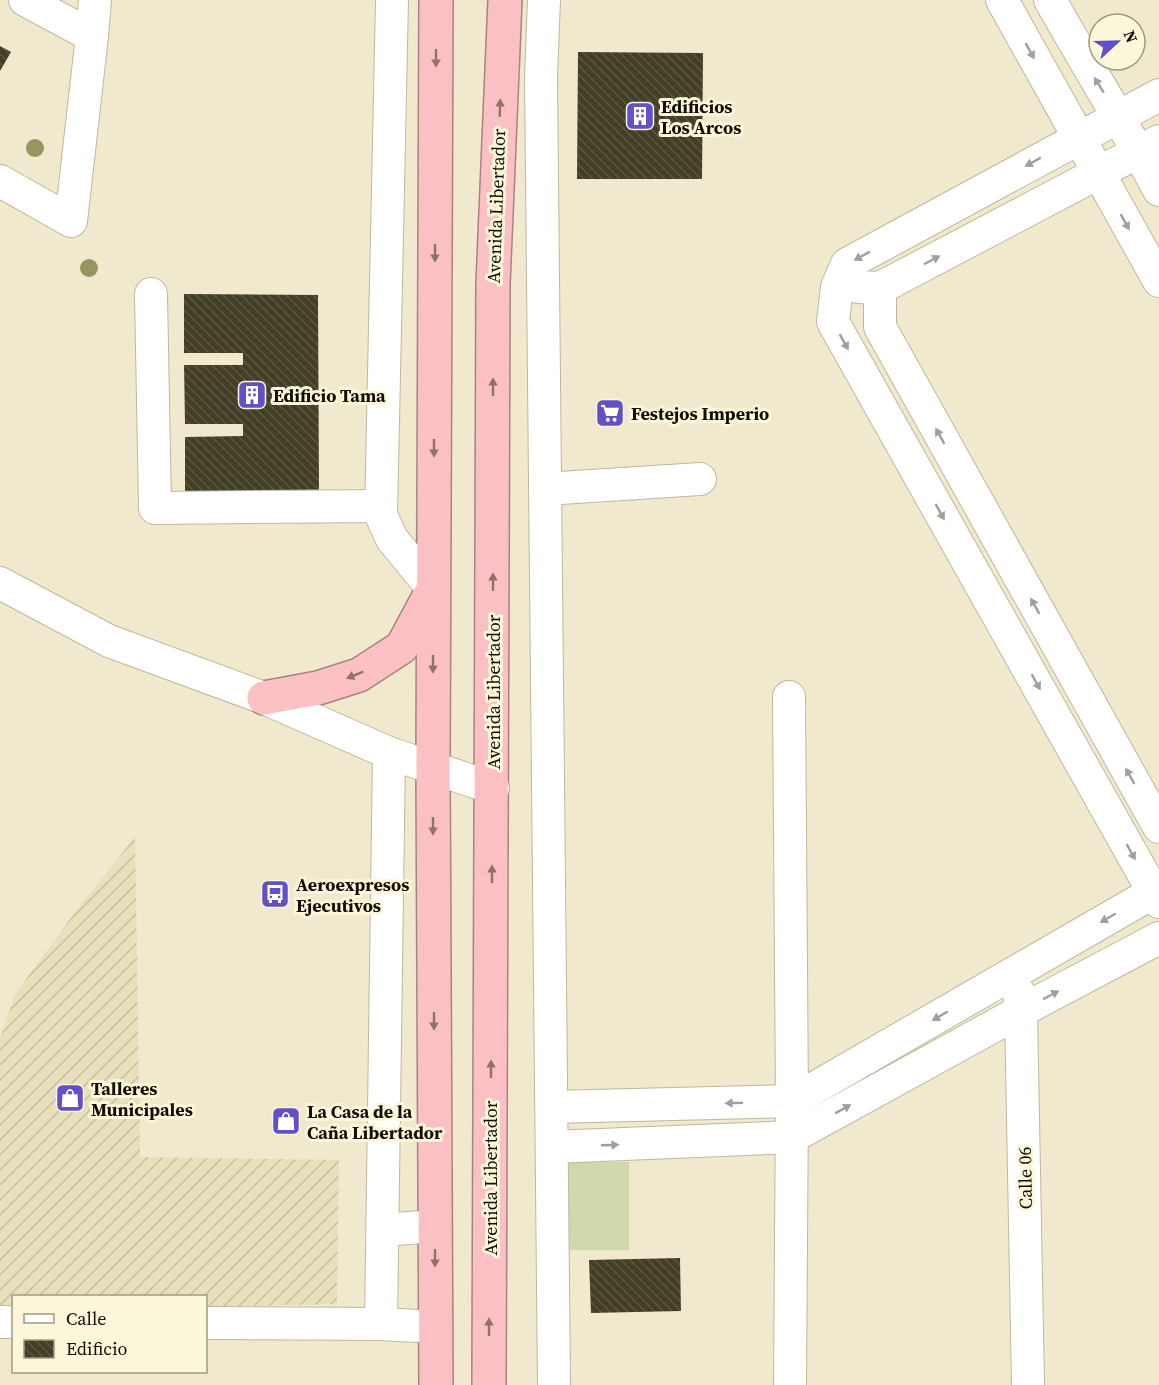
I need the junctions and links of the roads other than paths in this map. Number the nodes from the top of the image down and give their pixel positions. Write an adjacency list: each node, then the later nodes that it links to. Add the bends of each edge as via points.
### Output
1 (25, 0): 9 (street)
2 (95, 0): 9 (street)
3 (392, 0): 23 (street)
4 (436, 0): 25 (highway, one-way to 25)
5 (504, 0): 30 (highway, Avenida Libertador, one-way to 5, via 493,284)
6 (544, 0): 22 (street, via 541,89)
7 (1002, 0): 12 (street, one-way to 12)
8 (1050, 0): 11 (street, one-way to 8)
9 (92, 36): 15 (street, via 71,220)
10 (1159, 95): 11 (street)
11 (1119, 117): 12 (street); 13 (street)
12 (1078, 138): 14 (street); 18 (street, one-way to 18, via 847,264)
13 (1149, 146): 14 (street); 16 (street)
14 (1098, 172): 17 (street, one-way to 17); 19 (street, one-way to 14)
15 (0, 181)
16 (1159, 190)
17 (1159, 281)
18 (837, 287): 19 (street); 32 (street, one-way to 32, via 833,322)
19 (880, 288): 31 (street, one-way to 19, via 880,327)
20 (151, 294): 23 (street, via 155,508)
21 (700, 479): 22 (street)
22 (545, 489): 37 (street)
23 (381, 506): 25 (street, via 392,539)
24 (0, 583): 27 (street, via 109,641)
25 (434, 589): 27 (highway, one-way to 27, via 402,647 360,675); 29 (highway, one-way to 29)
26 (789, 697): 36 (street)
27 (264, 698): 28 (street)
28 (389, 753): 29 (street); 41 (street)
29 (433, 767): 30 (street); 40 (highway, one-way to 40)
30 (492, 788): 46 (highway, Avenida Libertador, one-way to 30)
31 (1159, 827)
32 (1157, 894): 34 (street, one-way to 34)
33 (1159, 939): 35 (street, one-way to 33)
34 (1016, 972): 35 (street, Calle 06); 36 (street, one-way to 36)
35 (1021, 1011): 38 (street, one-way to 35); 49 (street, Calle 06)
36 (792, 1101): 37 (street, one-way to 37); 38 (street)
37 (552, 1107): 39 (street)
38 (792, 1137): 39 (street, one-way to 38); 48 (street)
39 (552, 1147): 47 (street)
40 (435, 1226): 41 (street); 44 (highway, one-way to 44)
41 (383, 1230): 43 (street)
42 (207, 1323): 43 (street)
43 (381, 1324): 44 (street)
44 (436, 1327): 45 (highway)
45 (436, 1385)
46 (489, 1385)
47 (554, 1385)
48 (790, 1385)
49 (1028, 1385)

